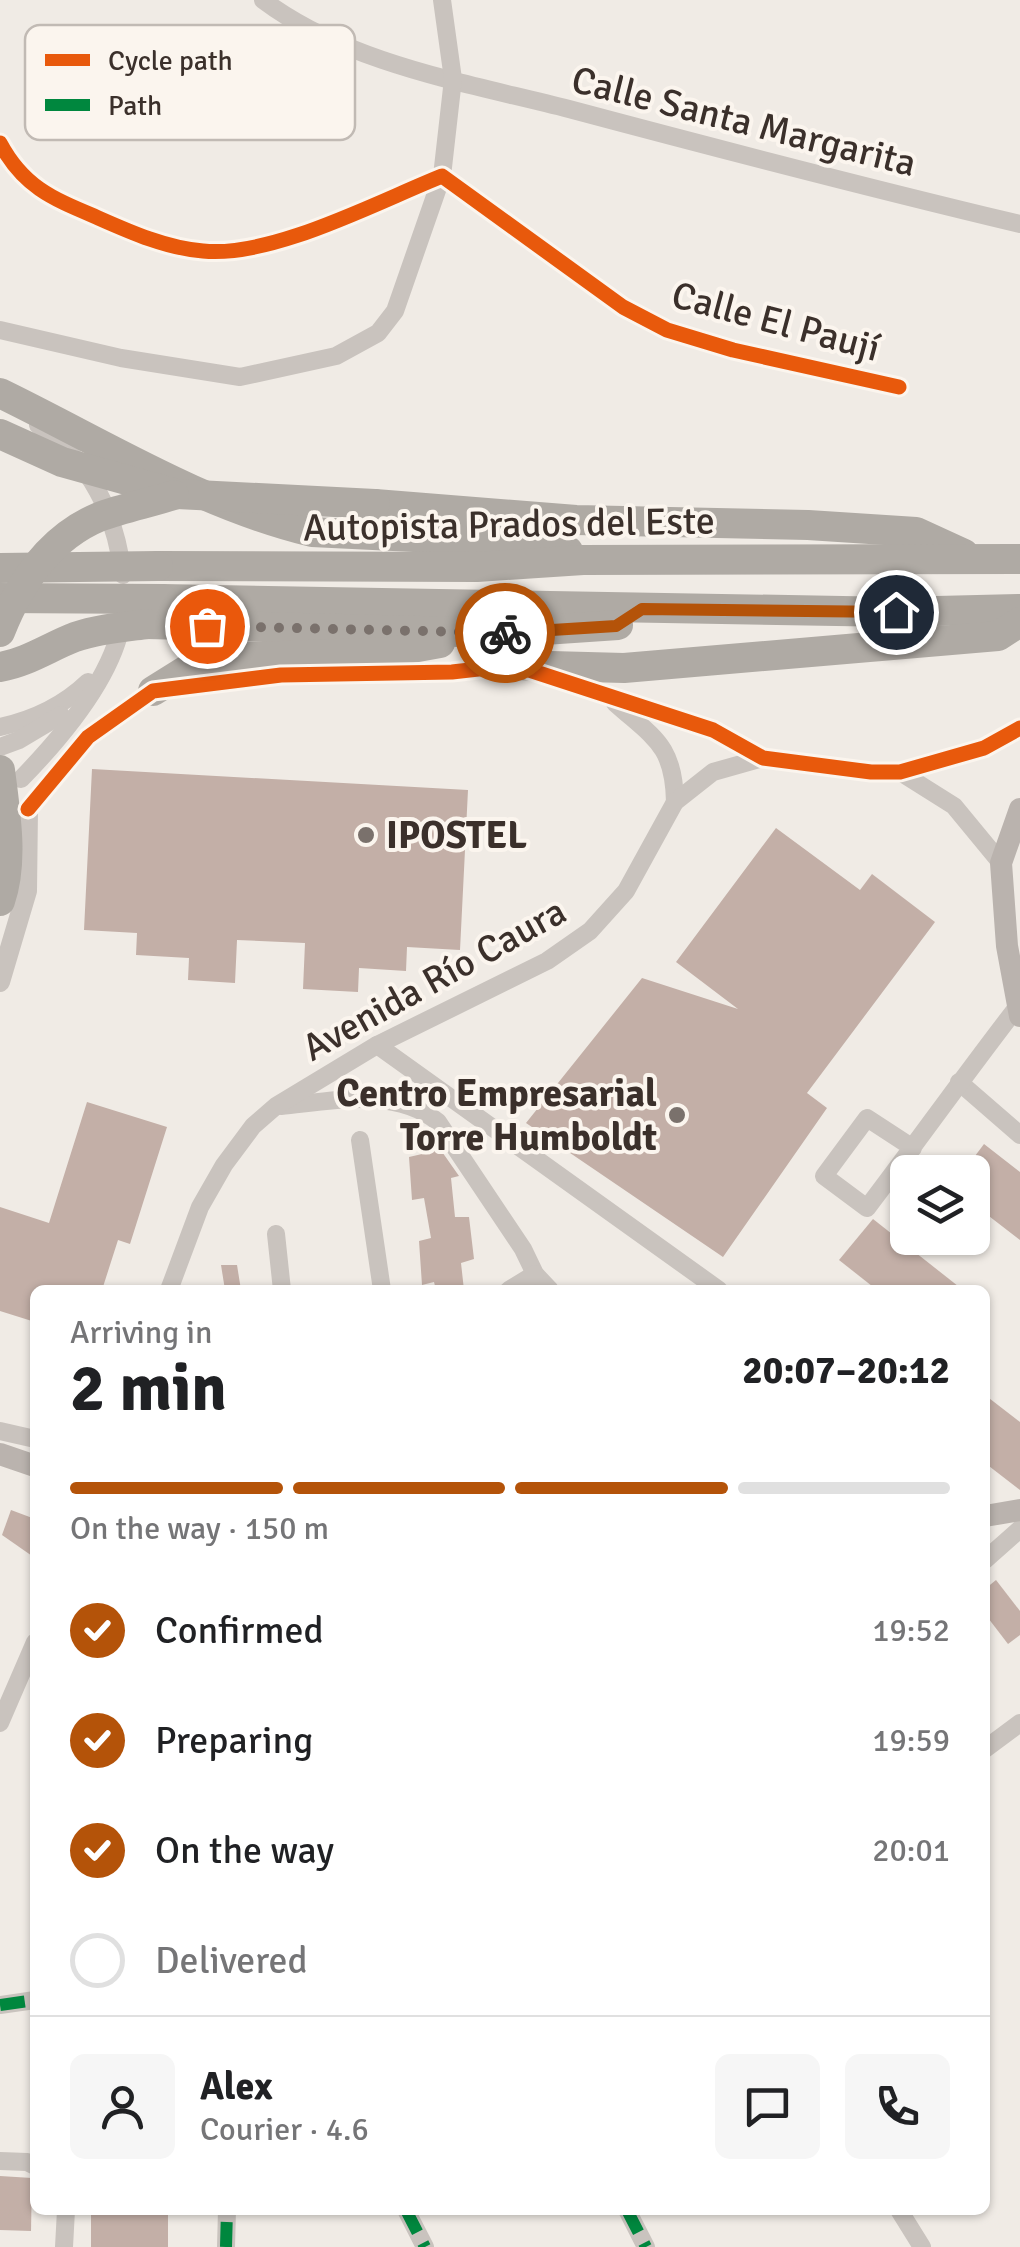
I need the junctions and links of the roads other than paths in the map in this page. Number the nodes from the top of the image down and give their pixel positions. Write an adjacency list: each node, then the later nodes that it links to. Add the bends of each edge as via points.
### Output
1 (263, 0): 3 (street, Calle Santa Margarita)
2 (442, 0): 5 (street)
3 (304, 25)
4 (355, 49): 5 (street, Calle Santa Margarita)
5 (452, 79): 7 (street); 8 (street, Calle Santa Margarita)
6 (0, 143): 7 (street, via 38,191 128,231 203,251 243,249 345,219)
7 (442, 176): 9 (street, via 395,311 378,333 336,356 240,377); 10 (street, Calle El Paují, via 624,307 667,330)
8 (1020, 224)
9 (0, 330)
10 (898, 387)
11 (0, 395): 15 (highway, via 166,479 274,523 312,532 555,544); 25 (street, via 59,441 113,520 124,579)
12 (0, 434): 13 (highway, bridge, via 62,462)
13 (177, 494): 16 (highway, bridge, via 576,520 916,532); 23 (highway, bridge, via 96,518 56,545 19,590)
14 (1020, 559): 16 (highway, Autopista Prados del Este)
15 (583, 560): 16 (highway, Autopista Prados del Este); 17 (highway, Autopista Prados del Este, bridge, via 478,567)
16 (976, 560)
17 (0, 568)
18 (0, 598): 21 (highway, Autopista Prados del Este, bridge)
19 (642, 609): 20 (highway, Autopista Prados del Este); 21 (highway, Autopista Prados del Este); 24 (highway, via 616,626)
20 (1020, 609)
21 (155, 612): 24 (highway); 27 (highway, bridge)
22 (1020, 622): 26 (highway, via 998,636 660,666)
23 (0, 632)
24 (499, 633): 28 (highway, via 390,652 223,658 192,666)
25 (112, 656): 30 (street); 31 (street, via 73,696)
26 (510, 666): 28 (street, via 281,675); 29 (street)
27 (0, 668)
28 (153, 691): 39 (street, via 88,736)
29 (607, 696): 34 (street, via 712,730); 38 (street, via 660,743)
30 (83, 702): 33 (street); 37 (street, via 55,741)
31 (0, 727)
32 (1020, 728): 36 (street, via 984,748)
33 (0, 747)
34 (763, 758): 36 (street); 38 (street, Avenida Río Caura, via 713,772)
35 (0, 760): 37 (street, via 12,763)
36 (900, 772): 41 (street, via 954,806)
37 (11, 775): 39 (street); 42 (highway)
38 (675, 802): 45 (street, Avenida Río Caura, via 626,891 590,931 547,960)
39 (28, 809): 43 (street, via 27,892)
40 (1020, 809): 41 (main road)
41 (1001, 862): 44 (main road)
42 (2, 895)
43 (0, 982)
44 (1019, 1011): 46 (street)
45 (378, 1045): 47 (street, Avenida Río Caura); 58 (street)
46 (959, 1082): 48 (street); 50 (street)
47 (276, 1106): 52 (street, via 351,1099 424,1111 438,1122); 53 (street, Avenida Río Caura, via 253,1126 216,1179)
48 (1020, 1135)
49 (360, 1140): 55 (street)
50 (913, 1148): 50 (street, via 867,1118 824,1176 867,1208)
51 (276, 1234): 54 (street)
52 (535, 1274): 56 (street); 57 (street)
53 (170, 1285)
54 (281, 1285)
55 (381, 1285)
56 (518, 1285)
57 (545, 1285)
58 (712, 1285)
59 (0, 1430): 60 (street)
60 (30, 1439)
61 (0, 1454): 62 (main road)
62 (30, 1464)
63 (1020, 1510): 64 (main road)
64 (990, 1515)
65 (1020, 1528): 66 (street)
66 (990, 1555)
67 (30, 1654): 68 (street)
68 (0, 1723)
69 (1020, 1723): 70 (street)
70 (990, 1746)
71 (30, 2001): 72 (street)
72 (0, 2004)
73 (0, 2161): 74 (street)
74 (30, 2164)
75 (66, 2215): 80 (street)
76 (226, 2215): 81 (street)
77 (409, 2215): 82 (street)
78 (630, 2215): 83 (street)
79 (902, 2215): 84 (street)
80 (64, 2247)
81 (226, 2247)
82 (425, 2247)
83 (646, 2247)
84 (922, 2247)

